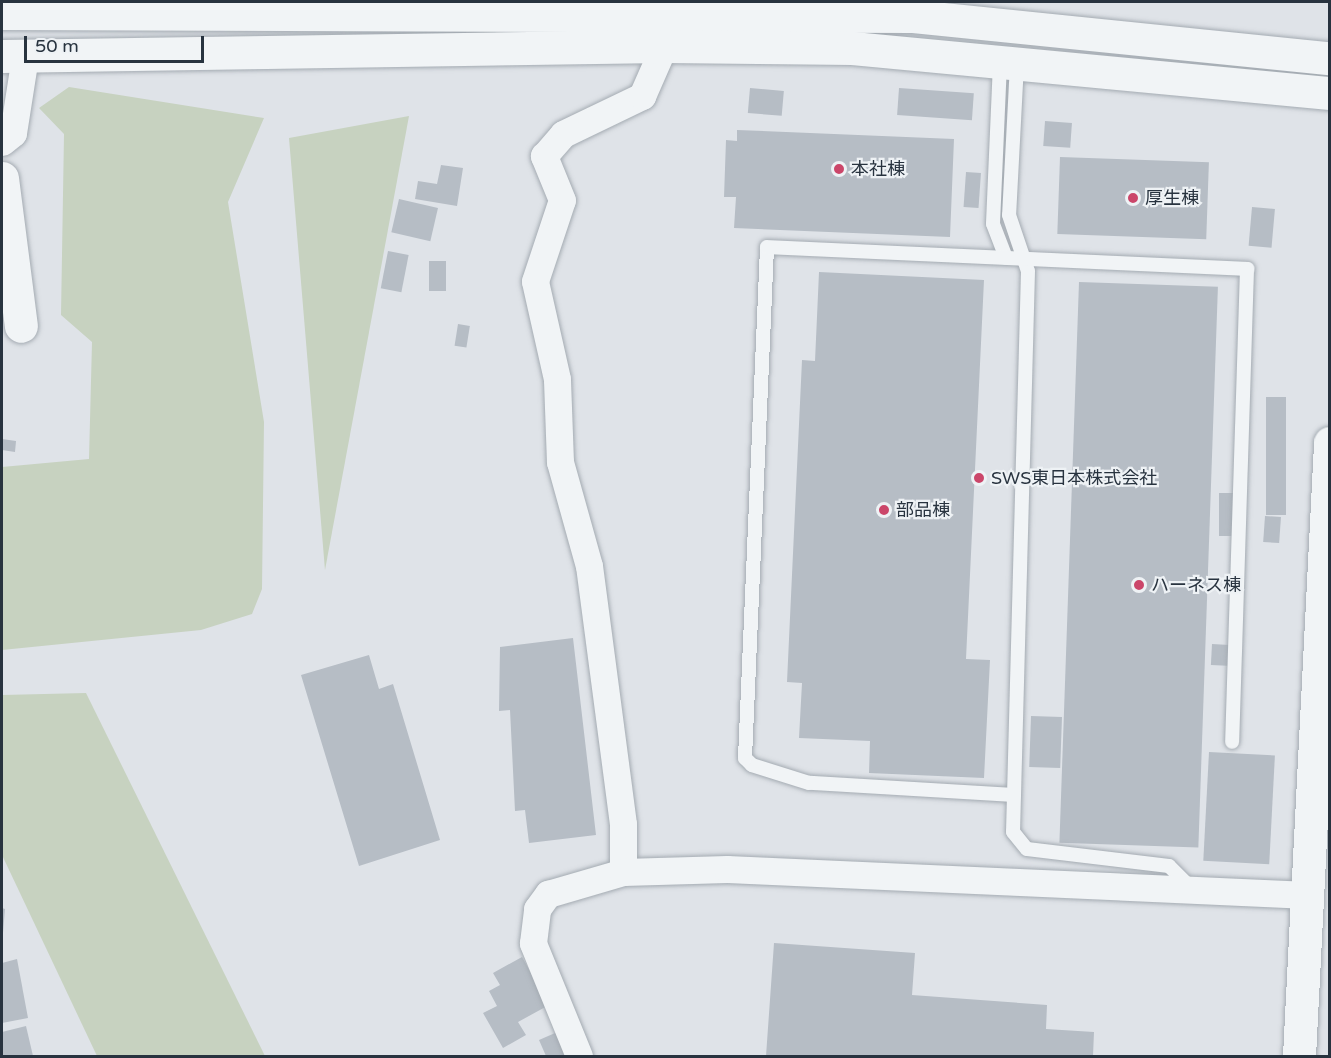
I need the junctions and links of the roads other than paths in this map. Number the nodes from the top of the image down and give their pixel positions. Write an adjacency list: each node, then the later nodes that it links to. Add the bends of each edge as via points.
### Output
1 (2, 13): 4 (street, via 913,16)
2 (664, 46): 3 (street); 5 (street, via 852,48); 15 (street, via 642,96 563,134 544,156 562,200 535,281 557,379 560,462 589,566 623,824)
3 (13, 56): 7 (street, via 13,133)
4 (1329, 58)
5 (1009, 63): 6 (street); 9 (lane, via 993,224); 10 (lane, via 1009,215)
6 (1329, 93)
7 (2, 142)
8 (2, 178): 11 (street)
9 (1006, 258): 10 (lane); 14 (lane, via 767,247 745,758 752,765 816,784)
10 (1026, 258): 13 (lane, via 1247,269); 14 (lane)
11 (21, 326)
12 (1329, 443): 17 (street)
13 (1232, 742)
14 (1014, 795): 16 (lane, via 1013,832 1019,845 1169,866)
15 (623, 872): 16 (street, via 727,869); 18 (street, via 548,894 537,909 533,944)
16 (1197, 894): 17 (street)
17 (1308, 895): 19 (street)
18 (579, 1056)
19 (1299, 1056)

